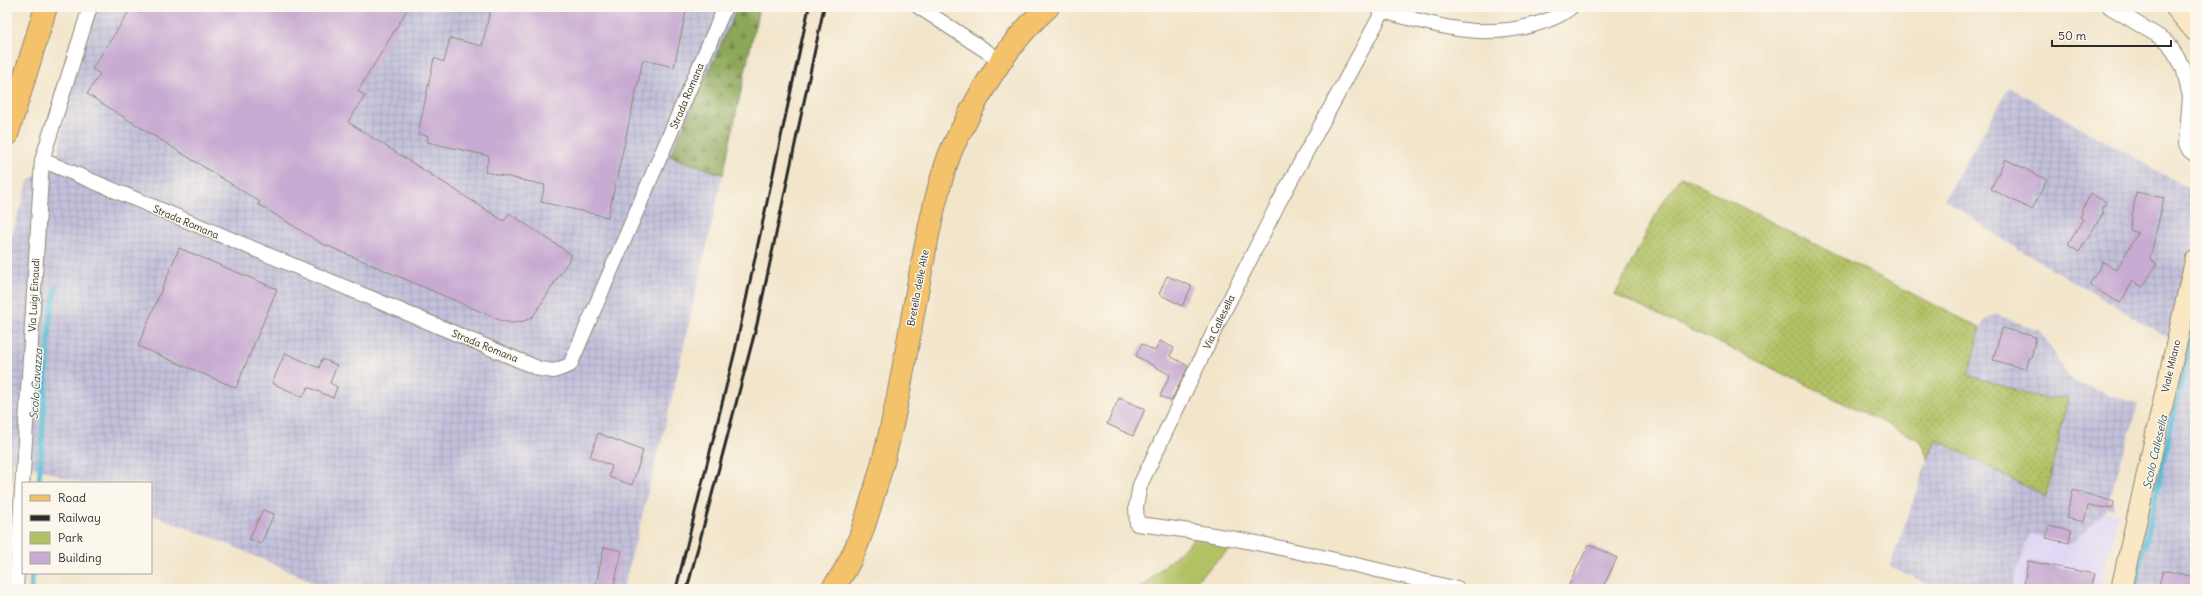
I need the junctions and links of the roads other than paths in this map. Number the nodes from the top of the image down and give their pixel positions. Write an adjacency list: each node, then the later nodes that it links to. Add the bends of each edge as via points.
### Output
1 (46, 7): 11 (main road)
2 (90, 7): 13 (street, Via Luigi Einaudi)
3 (725, 7): 13 (street, Strada Romana, via 570,365 554,371 532,366)
4 (919, 7): 10 (street)
5 (1048, 7): 10 (main road, Bretella delle Alte)
6 (1571, 7): 19 (street, Via Callesella, via 1552,19 1513,30 1478,32 1383,11 1278,204 1140,485 1136,507 1137,524 1263,543)
7 (2110, 7): 12 (street, via 2168,42 2183,67 2190,96 2186,144)
8 (2175, 7): 9 (main road)
9 (2195, 31)
10 (1000, 60): 18 (main road, Bretella delle Alte, via 951,150 934,210 902,380 884,457 865,524 853,554)
11 (7, 135)
12 (2195, 155)
13 (42, 160): 15 (street, Via Luigi Einaudi)
14 (2195, 261): 20 (main road, Viale Milano)
15 (22, 482)
16 (22, 490): 17 (street, Via Luigi Einaudi)
17 (16, 589)
18 (832, 589)
19 (1457, 589)
20 (2121, 589)

